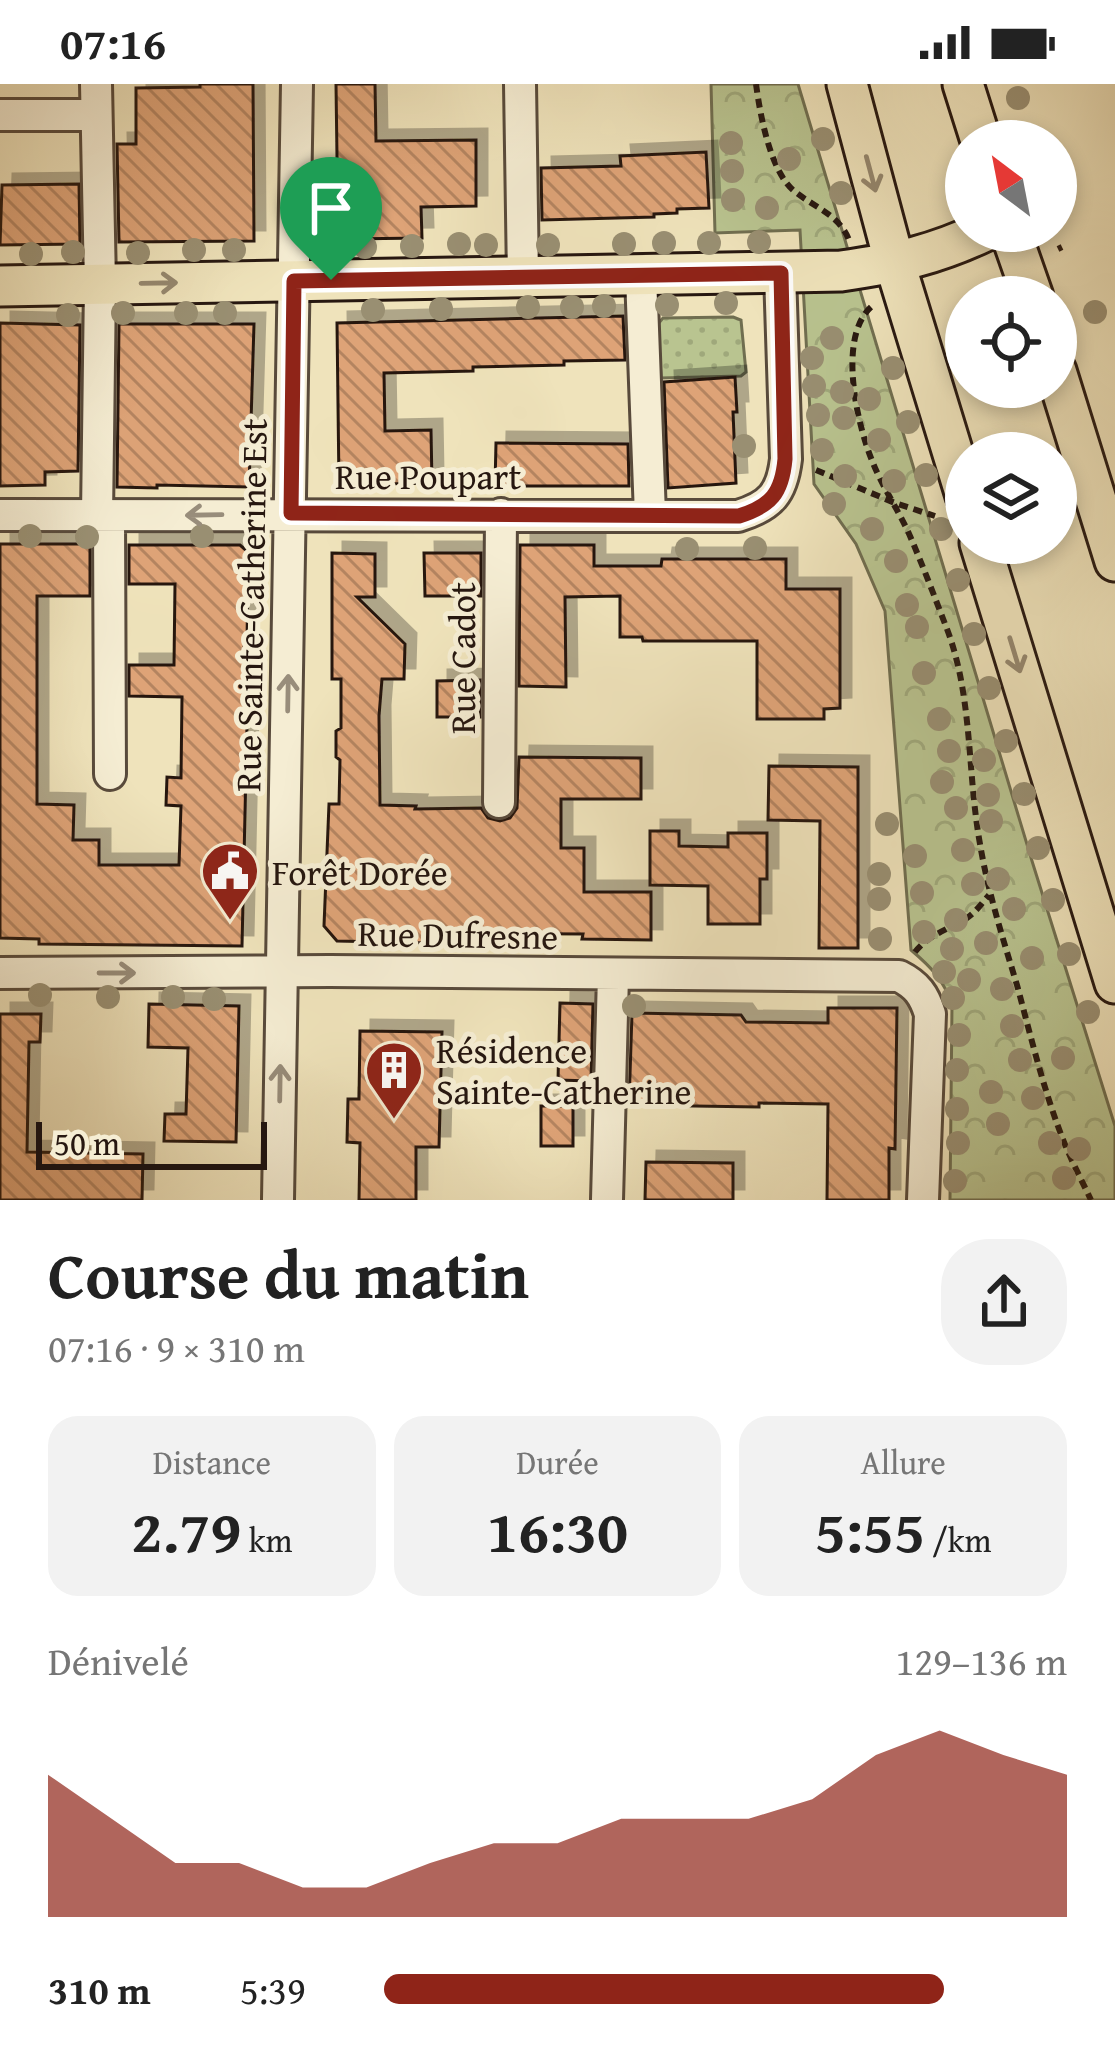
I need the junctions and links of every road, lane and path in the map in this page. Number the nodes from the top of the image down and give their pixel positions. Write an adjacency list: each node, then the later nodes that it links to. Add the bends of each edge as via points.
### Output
1 (297, 84): 15 (street, Rue Sainte-Catherine Est)
2 (520, 84): 14 (street)
3 (756, 84): 9 (path, via 789,188)
4 (847, 84): 11 (main road, one-way to 11)
5 (963, 84): 8 (main road)
6 (96, 99): 7 (street); 16 (street)
7 (0, 115)
8 (974, 120)
9 (845, 230)
10 (945, 250): 11 (main road)
11 (895, 264): 12 (main road); 21 (main road)
12 (781, 273): 13 (main road); 27 (street, Rue Poupart, via 785,459 776,494 739,516)
13 (641, 276): 14 (main road); 27 (street)
14 (523, 278): 15 (main road)
15 (294, 281): 16 (main road, one-way to 15); 24 (street, Rue Sainte-Catherine Est)
16 (100, 284): 17 (main road); 28 (street)
17 (0, 286)
18 (869, 309): 22 (path, via 853,339 852,369 863,436)
19 (1067, 408): 29 (main road)
20 (812, 468): 22 (path)
21 (945, 480)
22 (895, 503): 23 (path); 33 (path, via 961,671)
23 (945, 506)
24 (291, 513): 25 (street, Rue Poupart); 28 (street, Rue Poupart, one-way to 28); 36 (street, Rue Sainte-Catherine Est, one-way to 24)
25 (501, 514): 27 (street, Rue Poupart); 32 (street, Rue Cadot)
26 (0, 515): 28 (street, Rue Poupart)
27 (650, 515)
28 (103, 516): 31 (street)
29 (1115, 561)
30 (986, 564): 38 (main road, one-way to 38)
31 (110, 774)
32 (499, 802)
33 (990, 894): 34 (path, via 970,916 922,943); 42 (path, via 1063,1138)
34 (913, 969): 37 (street, Rue Dufresne, via 898,976); 41 (street, via 930,1014)
35 (0, 973): 36 (street, Rue Dufresne, one-way to 36)
36 (282, 973): 37 (street, Rue Dufresne); 39 (street, Rue Sainte-Catherine Est, one-way to 36)
37 (613, 975): 40 (street)
38 (1115, 983)
39 (278, 1200)
40 (607, 1200)
41 (923, 1200)
42 (1091, 1200)

